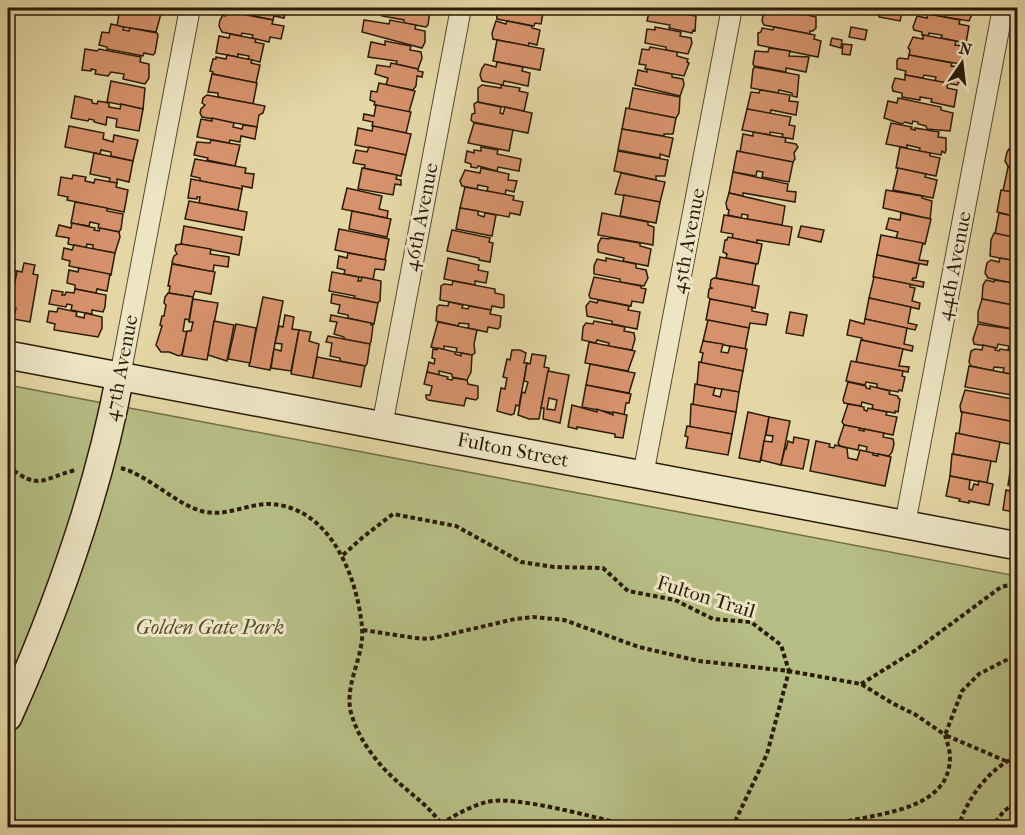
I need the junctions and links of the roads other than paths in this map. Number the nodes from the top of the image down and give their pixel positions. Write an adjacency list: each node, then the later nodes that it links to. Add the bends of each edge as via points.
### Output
1 (190, 8): 6 (street, 47th Avenue)
2 (461, 8): 7 (street, 46th Avenue)
3 (732, 8): 8 (street, 45th Avenue)
4 (1003, 8): 9 (street, 44th Avenue)
5 (8, 355): 6 (main road, Fulton Street)
6 (120, 376): 7 (main road, Fulton Street); 11 (main road, 47th Avenue, via 100,466 59,593)
7 (382, 426): 8 (main road, Fulton Street)
8 (643, 475): 9 (main road, Fulton Street)
9 (905, 524): 10 (main road, Fulton Street)
10 (1017, 546)
11 (8, 717)

